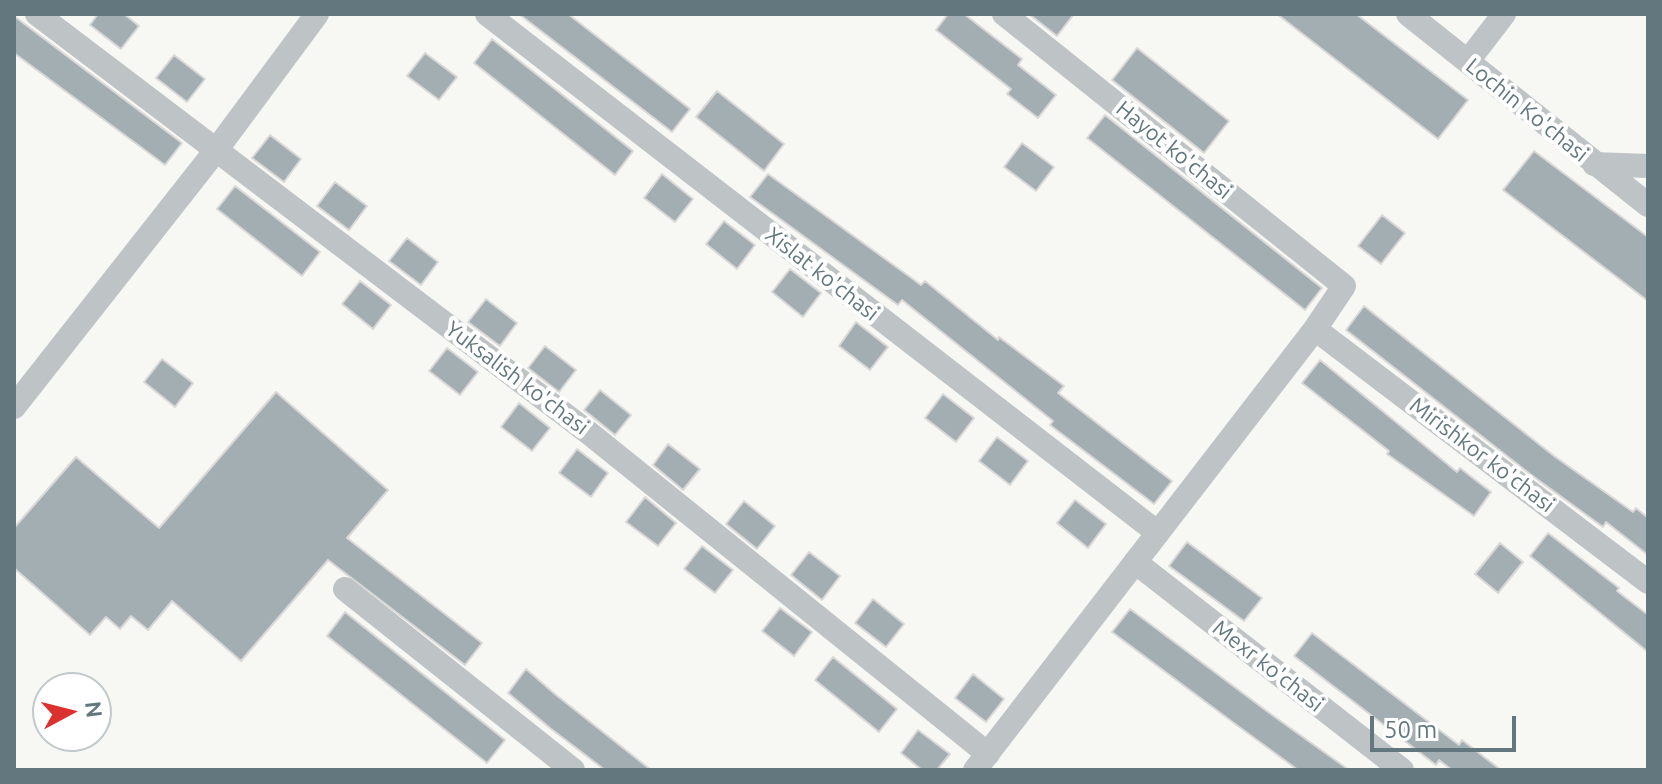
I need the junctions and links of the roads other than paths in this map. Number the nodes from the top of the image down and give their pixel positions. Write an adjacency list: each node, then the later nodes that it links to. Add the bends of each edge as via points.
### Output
1 (37, 14): 8 (street, Yuksalish ko'chasi)
2 (317, 14): 8 (street)
3 (487, 14): 14 (street, Xislat ko'chasi)
4 (1004, 14): 12 (street, Hayot ko'chasi, via 1344,286)
5 (1408, 14): 7 (street, Lochin Ko'chasi)
6 (1504, 14): 7 (street)
7 (1468, 61): 9 (street, Lochin Ko'chasi)
8 (217, 149): 13 (street); 18 (street, Yuksalish ko'chasi, via 589,433)
9 (1594, 164): 10 (street); 11 (street, Lochin Ko'chasi)
10 (1648, 166)
11 (1648, 205)
12 (1315, 329): 14 (street); 16 (street, Mirishkor ko'chasi)
13 (15, 404)
14 (1158, 533): 15 (street)
15 (1135, 562): 18 (street); 20 (street, Mexr ko'chasi)
16 (1648, 582)
17 (345, 589): 19 (street)
18 (981, 762)
19 (573, 770)
20 (1402, 770)

